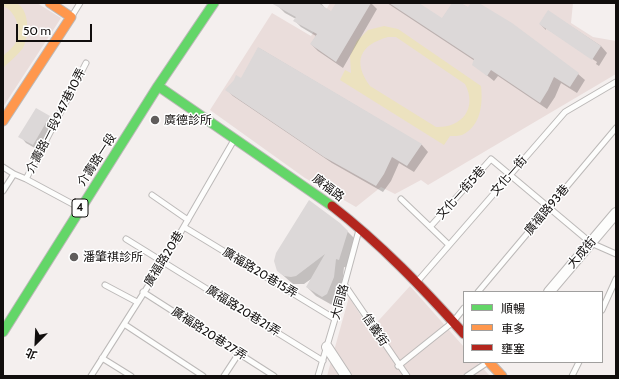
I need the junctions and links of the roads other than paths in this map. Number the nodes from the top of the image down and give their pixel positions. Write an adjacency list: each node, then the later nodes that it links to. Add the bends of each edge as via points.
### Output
1 (50, 3): 4 (street)
2 (80, 3): 4 (lane)
3 (214, 3): 7 (street, 介壽路一段 / 4)
4 (71, 17): 8 (street)
5 (86, 62): 14 (lane, 介壽路一段947巷10弄)
6 (615, 84): 13 (lane, 文化一街, via 565,112)
7 (158, 86): 10 (street, 廣福路); 19 (street, 介壽路一段 / 4)
8 (3, 121)
9 (616, 128): 18 (lane, 廣福路93巷)
10 (235, 139): 21 (lane, 廣福路20巷); 23 (street, 廣福路, via 306,186)
11 (3, 167): 12 (lane)
12 (14, 174): 14 (lane); 15 (lane)
13 (510, 175): 18 (lane); 24 (lane, 文化一街5巷, via 491,159); 27 (lane, 文化一街)
14 (26, 179): 19 (lane)
15 (3, 191)
16 (152, 195): 21 (lane)
17 (401, 199): 24 (lane, 文化一街5巷)
18 (548, 207): 26 (lane); 34 (lane, 廣福路93巷)
19 (80, 208): 43 (street, 介壽路一段 / 4)
20 (616, 214): 26 (street, 大成街)
21 (188, 220): 22 (lane, 廣福路20巷)
22 (184, 227): 29 (lane, 廣福路20巷); 40 (lane, 廣福路20巷15弄)
23 (359, 227): 31 (street, 廣福路); 32 (lane, 大同路)
24 (430, 227): 27 (lane, 文化一街5巷)
25 (126, 239): 29 (lane, 廣福路20巷21弄)
26 (591, 243): 28 (lane); 35 (street, 大成街)
27 (449, 245): 31 (lane, 文化一街)
28 (616, 254)
29 (164, 261): 36 (lane, 廣福路20巷); 48 (lane, 廣福路20巷21弄)
30 (616, 279): 38 (lane)
31 (416, 283): 41 (street, 廣福路)
32 (344, 284): 40 (lane, 大同路); 52 (lane, 信義街)
33 (104, 285): 37 (lane)
34 (479, 291)
35 (550, 291)
36 (144, 292): 37 (lane, 廣福路20巷); 46 (lane, 廣福路20巷27弄)
37 (137, 302): 42 (lane, 廣福路20巷)
38 (603, 308)
39 (463, 309): 41 (lane)
40 (335, 319): 45 (lane, 大同路)
41 (453, 322): 44 (street, 廣福路); 52 (lane)
42 (124, 324): 47 (lane, 廣福路20巷); 55 (lane)
43 (3, 332)
44 (463, 333)
45 (327, 347): 48 (lane, 大同路); 59 (street)
46 (239, 353): 56 (lane); 57 (lane, 廣福路20巷27弄)
47 (102, 358): 53 (lane, 廣福路20巷); 54 (lane)
48 (323, 361): 58 (lane, 大同路)
49 (487, 363): 61 (lane)
50 (490, 363): 62 (street)
51 (578, 363): 63 (lane)
52 (398, 366): 60 (lane, 信義街)
53 (91, 376)
54 (131, 376)
55 (203, 376)
56 (224, 376)
57 (274, 376)
58 (318, 376)
59 (346, 376)
60 (406, 376)
61 (467, 376)
62 (502, 376)
63 (572, 376)

